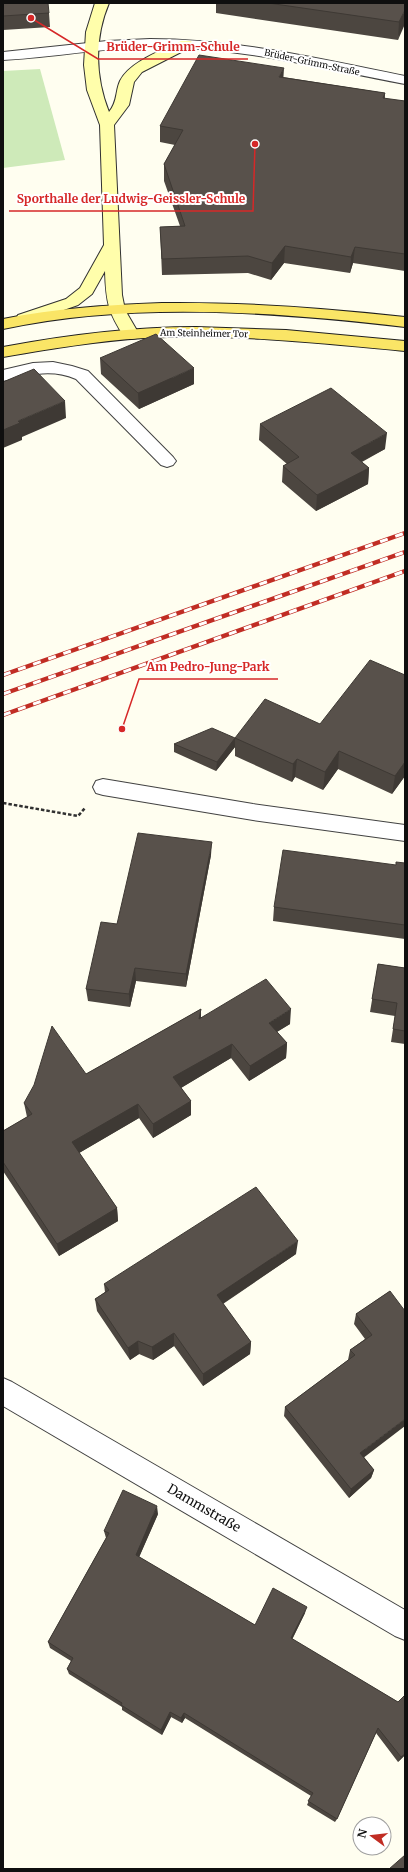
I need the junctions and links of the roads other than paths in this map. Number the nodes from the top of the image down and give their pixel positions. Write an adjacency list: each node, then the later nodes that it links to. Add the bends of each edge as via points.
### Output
1 (102, 3): 3 (main road, via 97,15)
2 (186, 44): 3 (street, Brüder-Grimm-Straße); 5 (street, Brüder-Grimm-Straße, via 262,51); 6 (main road, via 132,74 127,81 122,105)
3 (92, 46): 4 (street, Brüder-Grimm-Straße); 6 (main road, via 93,84)
4 (3, 56)
5 (405, 80)
6 (107, 126): 7 (main road)
7 (112, 244): 8 (main road); 9 (main road, via 86,291 72,302)
8 (117, 310): 9 (main road); 10 (main road, via 231,307 326,313); 12 (main road)
9 (24, 319): 11 (main road)
10 (405, 322)
11 (3, 324)
12 (130, 334): 13 (main road, Am Steinheimer Tor, via 229,333); 14 (main road, Am Steinheimer Tor)
13 (405, 346)
14 (3, 352)
15 (3, 376): 16 (street, via 54,367 82,375)
16 (167, 461)
17 (103, 787): 18 (street, via 253,812)
18 (405, 833)
19 (3, 1391): 20 (street, Dammstraße)
20 (405, 1626)

